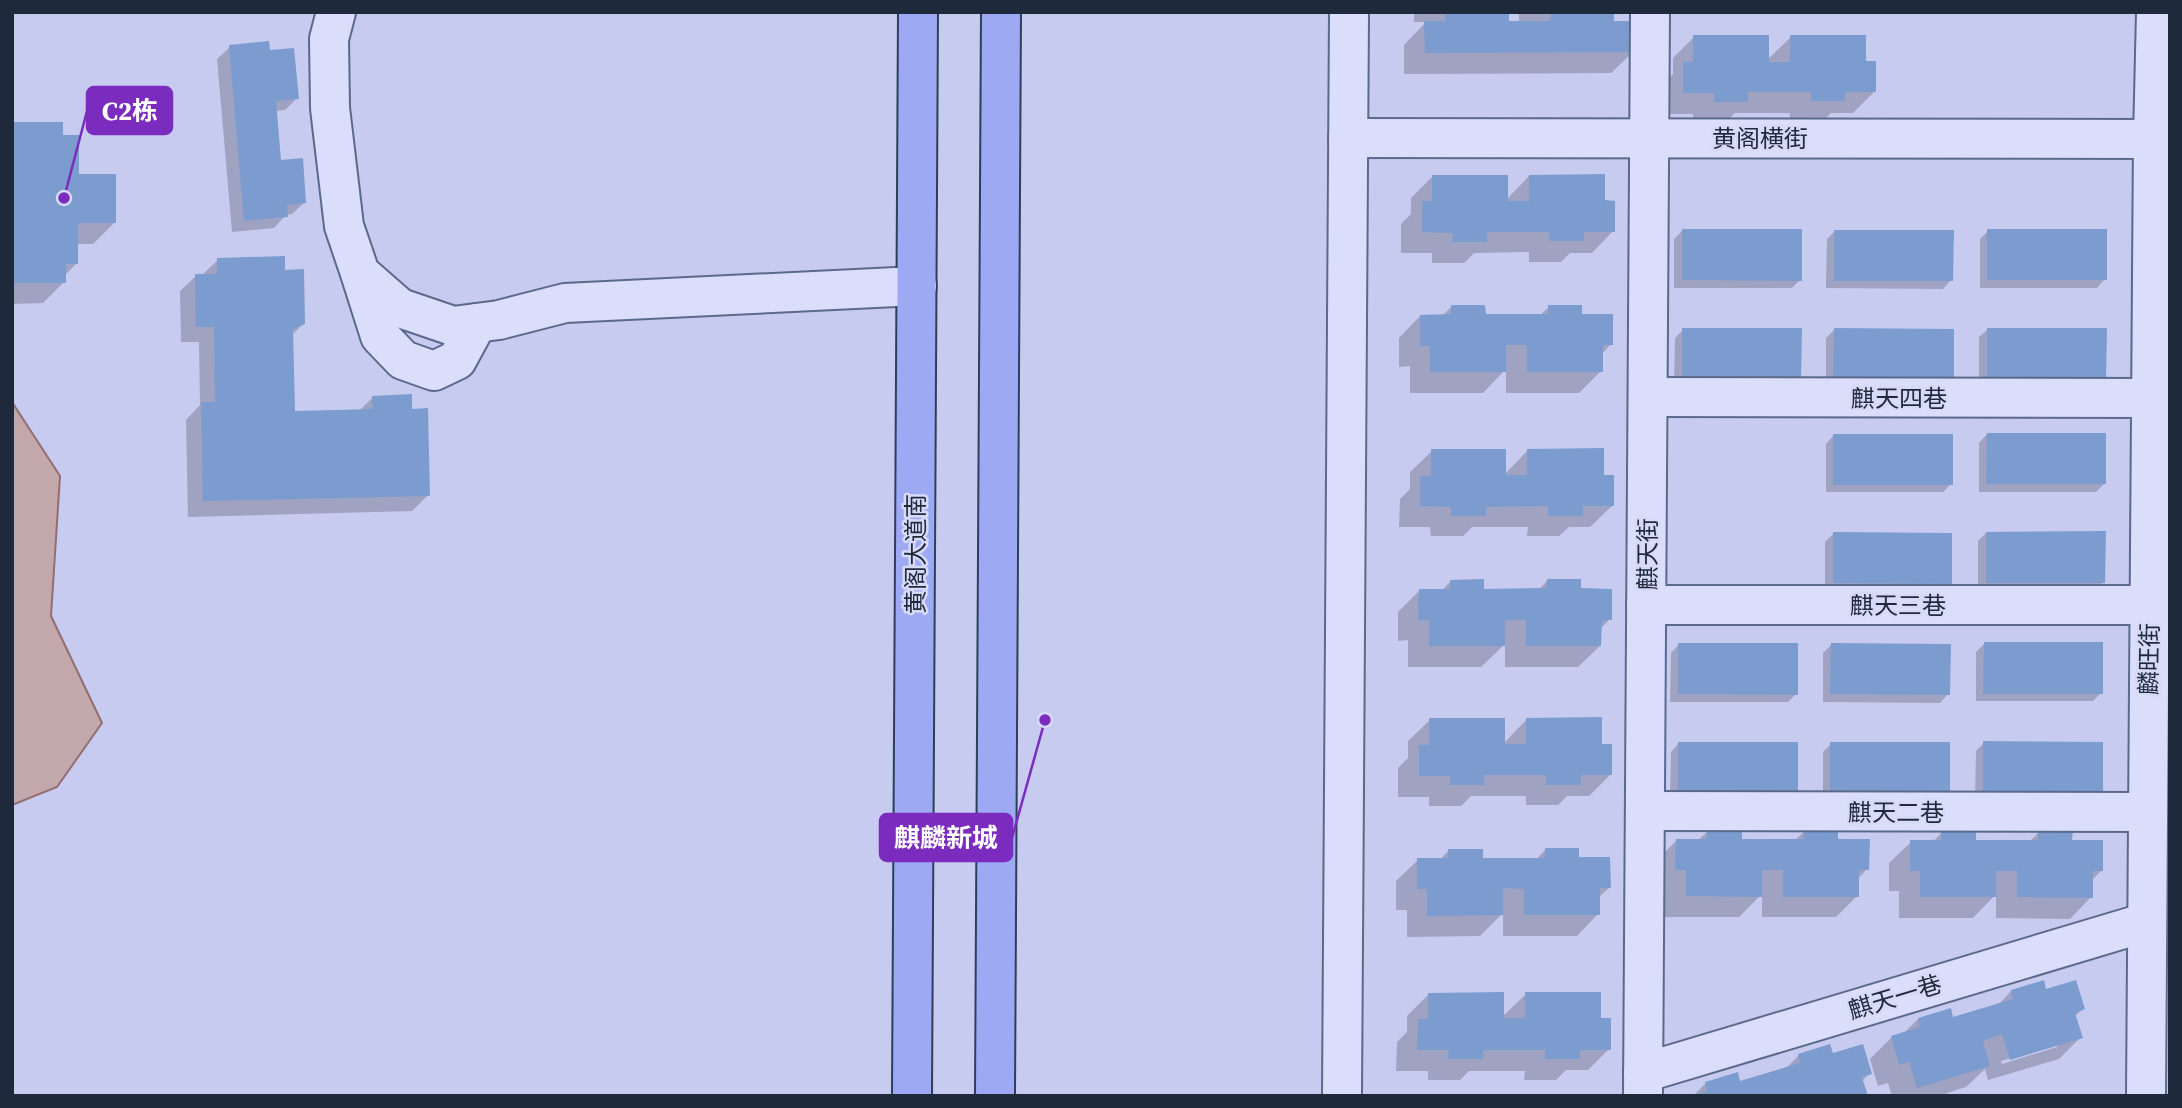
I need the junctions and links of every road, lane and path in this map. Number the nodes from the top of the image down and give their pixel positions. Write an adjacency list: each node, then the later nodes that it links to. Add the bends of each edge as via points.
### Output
1 (336, 12): 10 (street, via 329,39 330,108 344,226 360,272 400,308 453,326 565,303)
2 (918, 12): 10 (main road, 黄阁大道南)
3 (1001, 12): 20 (main road)
4 (1349, 12): 8 (street)
5 (1650, 12): 9 (street, 麒天街)
6 (2156, 12): 7 (street, 麟旺街)
7 (2161, 136): 9 (street, 黄阁横街); 12 (street, 麟旺街)
8 (1349, 138): 9 (street, 黄阁横街); 21 (street)
9 (1649, 138): 11 (street, 麒天街)
10 (917, 286): 19 (main road, 黄阁大道南)
11 (1648, 397): 12 (street, 麒天四巷); 13 (street, 麒天街)
12 (2151, 398): 14 (street, 麟旺街)
13 (1646, 604): 14 (street, 麒天三巷); 15 (street, 麒天街)
14 (2150, 605): 16 (street, 麟旺街)
15 (1645, 811): 16 (street, 麒天二巷); 18 (street, 麒天街)
16 (2148, 812): 17 (street, 麟旺街)
17 (2147, 922): 18 (street, 麒天一巷); 22 (street, 麟旺街)
18 (1643, 1084)
19 (912, 1096)
20 (995, 1096)
21 (1342, 1096)
22 (2146, 1096)

